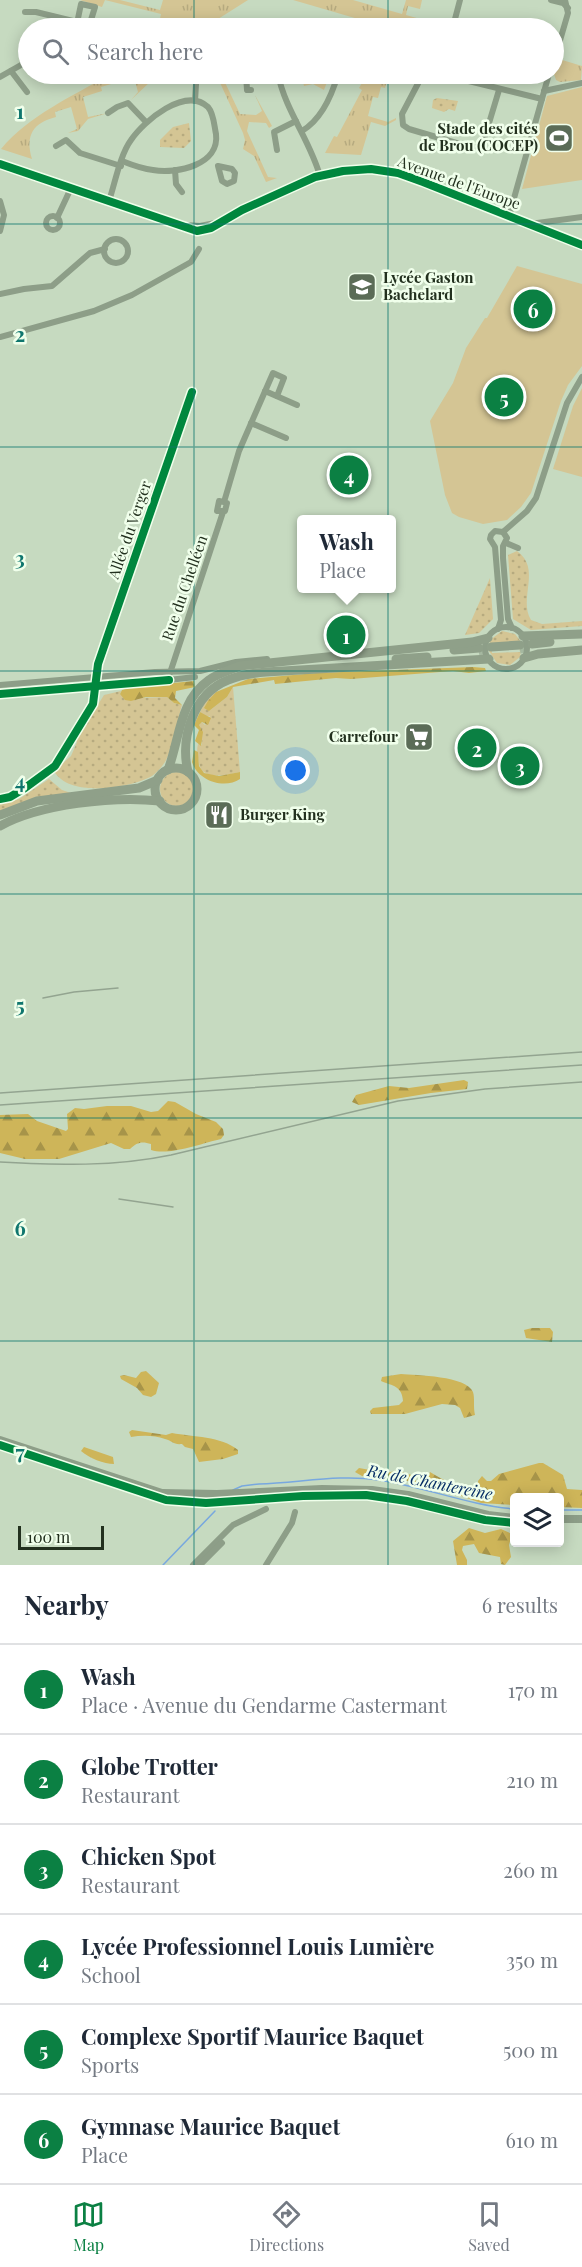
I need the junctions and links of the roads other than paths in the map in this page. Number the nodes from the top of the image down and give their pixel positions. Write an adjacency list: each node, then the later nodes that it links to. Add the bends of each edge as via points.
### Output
1 (460, 0): 9 (street)
2 (551, 0): 4 (street)
3 (565, 0): 4 (street)
4 (568, 8): 10 (street)
5 (25, 12): 6 (street)
6 (54, 18)
7 (78, 18): 8 (street, via 81,4 94,7)
8 (91, 18)
9 (455, 18)
10 (564, 27)
11 (18, 67): 12 (street)
12 (11, 71): 13 (street); 14 (street)
13 (0, 76)
14 (18, 80)
15 (582, 83): 25 (street)
16 (21, 84): 29 (street)
17 (196, 84): 31 (street)
18 (247, 84): 26 (street, via 247,90)
19 (281, 84): 33 (street)
20 (334, 84): 35 (street, via 320,117)
21 (418, 84): 27 (street, via 402,114 403,125 470,147 483,143)
22 (477, 84): 27 (street)
23 (546, 84): 28 (street)
24 (554, 84): 25 (street)
25 (556, 87): 28 (street)
26 (251, 90)
27 (499, 90): 30 (street)
28 (544, 91): 30 (street)
29 (27, 92)
30 (542, 99): 48 (street)
31 (195, 101): 34 (street, via 179,102); 38 (street, via 208,107 214,122 216,138)
32 (108, 113): 34 (street, via 128,103)
33 (296, 121): 35 (street); 37 (street, via 274,132)
34 (146, 122): 40 (street, via 130,140)
35 (302, 131): 43 (street)
36 (56, 146): 40 (street, via 66,140 80,153)
37 (276, 150)
38 (208, 157): 41 (street); 42 (street)
39 (0, 164): 44 (street, Avenue de l'Europe)
40 (122, 164): 42 (street, via 154,171); 47 (street)
41 (218, 166)
42 (175, 170): 45 (street, via 176,184)
43 (320, 176): 47 (street, Avenue de l'Europe, via 219,222 200,226 183,225); 48 (street, Avenue de l'Europe, via 355,170 398,173)
44 (71, 188): 47 (street, Avenue de l'Europe); 50 (street)
45 (182, 192)
46 (0, 201): 54 (street, via 4,215)
47 (109, 201)
48 (509, 216): 52 (street, Avenue de l'Europe)
49 (582, 217): 51 (street)
50 (57, 218)
51 (555, 223): 52 (street); 53 (street); 55 (street)
52 (529, 224): 53 (street, Avenue de l'Europe)
53 (537, 227): 55 (street, Avenue de l'Europe)
54 (0, 231)
55 (554, 234): 56 (street, Avenue de l'Europe)
56 (582, 245)
57 (105, 249): 59 (street, via 90,253 55,285)
58 (199, 249): 60 (street, via 191,262 132,295 94,311)
59 (0, 294)
60 (0, 337)
61 (582, 377): 68 (street, via 567,403 536,498)
62 (265, 391): 64 (street); 64 (street, Rue du Chelléen, via 273,373 284,378); 66 (street, Rue du Chelléen)
63 (192, 392): 85 (street, Allée du Verger)
64 (277, 396): 65 (street)
65 (297, 405)
66 (251, 423): 67 (street); 83 (street, Rue du Chelléen)
67 (286, 438)
68 (503, 532): 69 (street, via 507,538); 70 (street, via 491,535 490,542)
69 (504, 545): 70 (street); 71 (street); 72 (street, via 508,619)
70 (495, 547): 73 (street, via 501,620)
71 (518, 548)
72 (512, 628): 73 (street); 77 (street)
73 (498, 629): 78 (street)
74 (582, 634): 77 (main road, via 538,637)
75 (582, 642): 76 (main road)
76 (532, 646)
77 (522, 647): 78 (main road); 78 (street, via 515,667 505,669 495,666); 79 (main road, via 538,654)
78 (490, 649): 80 (main road, via 472,642); 81 (main road)
79 (582, 650)
80 (285, 660): 82 (main road, via 240,666); 83 (street, via 250,660)
81 (283, 671): 82 (main road, via 479,650); 91 (main road, via 240,676 211,690 197,707 188,728)
82 (227, 672): 90 (main road, via 204,684 185,709)
83 (171, 674): 84 (street); 85 (street); 87 (street)
84 (195, 677)
85 (96, 678): 86 (street); 87 (street, Allée du Verger); 88 (street, via 89,684)
86 (0, 687)
87 (96, 687): 88 (street); 93 (street, Allée du Verger, via 93,704 55,766 26,788)
88 (48, 690): 89 (street)
89 (0, 694)
90 (168, 770): 91 (main road); 92 (main road)
91 (188, 772): 94 (main road, via 197,785 192,802 177,809)
92 (158, 780): 94 (main road, via 156,791); 95 (main road, via 139,788 37,801)
93 (0, 799)
94 (160, 801): 96 (main road, via 116,800 46,808)
95 (0, 815)
96 (0, 826)
97 (0, 1440): 100 (street, via 186,1498 340,1489 383,1491)
98 (266, 1509): 104 (street, via 232,1525)
99 (295, 1512): 106 (street)
100 (510, 1518)
101 (564, 1519): 102 (street)
102 (582, 1519)
103 (222, 1543): 105 (street)
104 (193, 1565)
105 (200, 1565)
106 (266, 1565)

